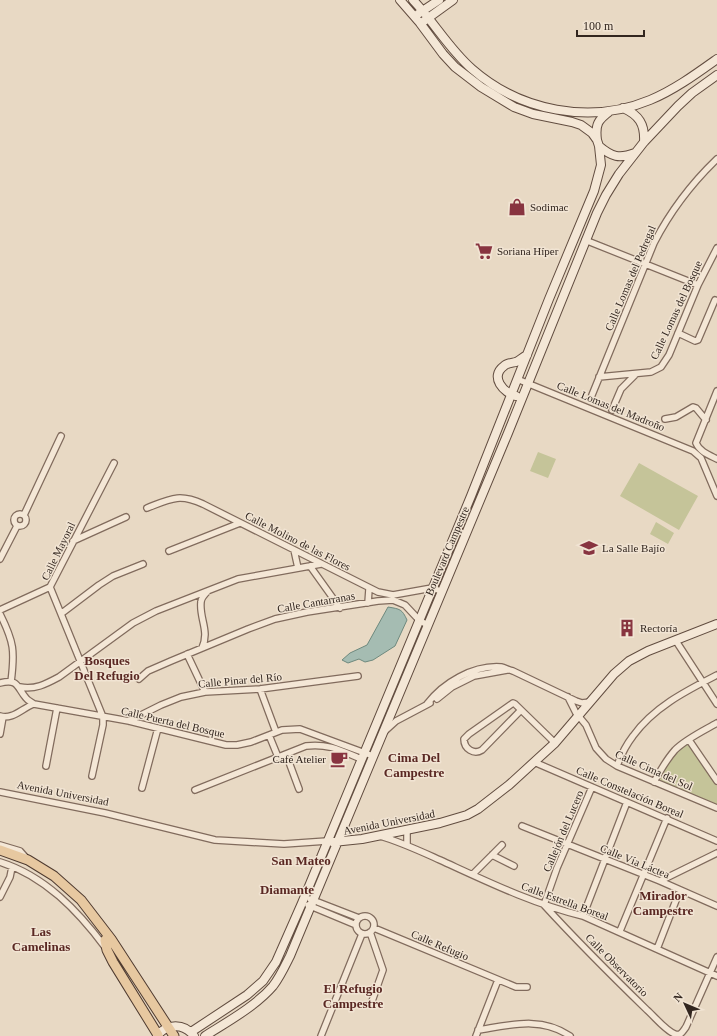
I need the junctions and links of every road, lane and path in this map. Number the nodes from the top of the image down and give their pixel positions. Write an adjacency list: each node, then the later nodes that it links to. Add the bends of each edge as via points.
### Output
1 (400, 0): 6 (street)
2 (413, 0): 5 (street)
3 (439, 0): 5 (street)
4 (453, 0): 7 (street)
5 (423, 11): 6 (street); 7 (street)
6 (414, 16): 8 (street)
7 (428, 18): 8 (street); 12 (street, via 462,60 503,92 552,110 587,113)
8 (420, 23): 14 (street, via 455,67 498,99 527,112 581,125 592,133)
9 (717, 59): 11 (street, via 668,92)
10 (717, 75): 13 (street, Boulevard Campestre, via 692,93)
11 (623, 108): 12 (street); 13 (street, via 632,112 641,122)
12 (611, 111): 14 (street, via 601,118 596,126)
13 (644, 142): 15 (street, Boulevard Campestre)
14 (598, 143): 15 (street, via 614,156); 23 (street, Boulevard Campestre, via 601,165 596,186)
15 (635, 153): 17 (street, Boulevard Campestre, via 606,195)
16 (717, 160): 19 (street, Calle Lomas del Pedregal, via 702,173 677,204 663,225)
17 (585, 240): 19 (street); 27 (street, Boulevard Campestre)
18 (717, 248): 20 (street, Calle Lomas del Bosque)
19 (645, 265): 20 (street); 25 (street, Calle Lomas del Pedregal)
20 (698, 286): 22 (street, Calle Lomas del Bosque)
21 (716, 300): 22 (street, via 698,340)
22 (678, 333): 24 (street, Calle Lomas del Bosque, via 662,367)
23 (527, 355): 26 (street, Boulevard Campestre); 29 (street, via 504,366 499,372 499,384)
24 (636, 374): 25 (street, Calle Lomas del Bosque); 32 (street, via 621,390)
25 (599, 377): 30 (street, Calle Lomas del Pedregal)
26 (517, 379): 27 (street, Calle Lomas del Madroño); 29 (street, Boulevard Campestre)
27 (528, 383): 31 (street, Boulevard Campestre); 38 (street, Calle Lomas del Madroño, via 687,448 703,463)
28 (717, 391): 34 (street)
29 (511, 395): 31 (street); 53 (street, Boulevard Campestre)
30 (592, 395)
31 (522, 398): 56 (street, Boulevard Campestre)
32 (612, 410)
33 (665, 419): 34 (street, via 676,417 693,407)
34 (706, 420): 36 (street, via 697,446)
35 (61, 436): 40 (street)
36 (717, 459)
37 (114, 463): 44 (street, Calle Mayoral)
38 (717, 496)
39 (147, 508): 42 (street, Calle Molino de las Flores, via 169,499 187,498)
40 (24, 515): 43 (street, via 26,524); 43 (street, via 15,517)
41 (126, 517): 44 (street)
42 (240, 523): 45 (street, Calle Molino de las Flores); 46 (street)
43 (17, 526): 47 (street)
44 (73, 541): 52 (street, Calle Mayoral)
45 (294, 550): 49 (street, Calle Molino de las Flores); 51 (street)
46 (169, 551)
47 (0, 559)
48 (143, 564): 60 (street, via 99,585)
49 (321, 564): 50 (street); 54 (street, Calle Molino de las Flores)
50 (310, 566): 51 (street); 58 (street)
51 (298, 568): 55 (street, via 238,579)
52 (50, 587): 59 (street); 60 (street, Calle Mayoral)
53 (432, 588): 54 (street, Calle Molino de las Flores, via 393,595); 56 (street, Calle Molino de las Flores); 62 (street, Boulevard Campestre)
54 (369, 589): 57 (street)
55 (208, 591): 65 (street, via 201,602); 70 (street, via 156,611 133,623)
56 (442, 591): 64 (street, Boulevard Campestre)
57 (368, 603): 58 (street, Calle Cantarranas); 62 (street, Calle Cantarranas, via 397,601 410,609)
58 (340, 608): 67 (street, Calle Cantarranas, via 282,618)
59 (0, 610)
60 (62, 613): 70 (street, Calle Mayoral)
61 (0, 614): 74 (street, via 13,650)
62 (420, 621): 64 (street, Calle Cantarranas); 92 (street, Boulevard Campestre)
63 (717, 624): 66 (street, Avenida Universidad)
64 (428, 625): 90 (street, Boulevard Campestre)
65 (205, 634): 67 (street); 68 (street)
66 (676, 641): 75 (street); 81 (street, Avenida Universidad, via 629,660)
67 (217, 642): 68 (street, Calle Cantarranas)
68 (202, 648): 69 (street, Calle Cantarranas)
69 (187, 654): 73 (street, Calle Cantarranas, via 148,671); 79 (street)
70 (81, 662): 77 (street, via 48,683 31,689); 88 (street, Calle Mayoral)
71 (717, 675): 75 (street)
72 (358, 676): 78 (street, Calle Pinar del Río)
73 (139, 678)
74 (11, 682): 76 (street); 77 (street)
75 (703, 682): 83 (street); 107 (street, via 650,716 632,736)
76 (0, 683)
77 (20, 687): 82 (street, via 26,699)
78 (260, 689): 79 (street, Calle Pinar del Río); 94 (street)
79 (204, 692): 89 (street, Calle Pinar del Río, via 161,705)
80 (568, 697): 81 (street, via 582,703); 87 (street, Calle Cima del Sol); 90 (street, via 504,668 495,667 471,672 448,684 427,704)
81 (590, 702): 87 (street, Avenida Universidad)
82 (34, 704): 84 (street, Calle Puerta del Bosque); 86 (street, via 26,706 14,715)
83 (717, 704)
84 (57, 708): 88 (street, Calle Puerta del Bosque); 106 (street)
85 (521, 710): 85 (street, via 512,703 469,734 464,739 465,746 476,753 482,750); 99 (street)
86 (2, 716): 95 (street)
87 (579, 716): 99 (street, Avenida Universidad); 107 (street, Calle Cima del Sol, via 596,748)
88 (103, 717): 89 (street, Calle Puerta del Bosque); 108 (street)
89 (129, 721): 93 (street, Calle Puerta del Bosque)
90 (392, 722): 92 (street); 103 (street, Boulevard Campestre, via 384,731)
91 (717, 722): 98 (street)
92 (376, 726): 102 (street, Boulevard Campestre)
93 (158, 728): 97 (street, Calle Puerta del Bosque, via 226,745 251,742); 112 (street)
94 (276, 732): 96 (street, Calle Puerta del Bosque, via 300,729); 97 (street, Calle Puerta del Bosque)
95 (0, 734)
96 (315, 734): 100 (street); 102 (street, Calle Puerta del Bosque)
97 (269, 735): 104 (street)
98 (689, 740): 109 (street); 110 (street, via 676,750)
99 (555, 743): 105 (street, Avenida Universidad)
100 (314, 745): 101 (street); 102 (street, Calle Puerta del Bosque, via 330,746)
101 (286, 754): 104 (street); 113 (street)
102 (363, 756): 103 (street, Calle Puerta del Bosque); 123 (street, Boulevard Campestre)
103 (373, 756): 124 (street, Boulevard Campestre)
104 (278, 757): 114 (street)
105 (534, 762): 111 (street, Calle Constelación Boreal); 120 (street, Avenida Universidad, via 509,785 467,815)
106 (46, 766)
107 (617, 766): 110 (street, Calle Cima del Sol)
108 (92, 776)
109 (717, 781)
110 (654, 782): 117 (street, Calle Cima del Sol)
111 (592, 787): 116 (street, Calle Constelación Boreal); 126 (street, Callejón del Lucero)
112 (142, 788)
113 (299, 789)
114 (195, 790)
115 (0, 792): 123 (street, Avenida Universidad, via 105,813 215,840 284,844)
116 (627, 802): 118 (street, Calle Constelación Boreal); 133 (street)
117 (717, 808)
118 (667, 818): 122 (street, Calle Constelación Boreal); 139 (street)
119 (522, 826): 126 (street, Calle Vía Láctea)
120 (406, 830): 121 (street, Avenida Universidad); 127 (street)
121 (379, 836): 124 (street, Avenida Universidad); 127 (street, Calle Estrella Boreal)
122 (717, 840)
123 (327, 841): 124 (street, Avenida Universidad); 143 (street, Boulevard Campestre)
124 (337, 842): 144 (street, Boulevard Campestre)
125 (0, 844): 134 (street, via 20,851)
126 (568, 844): 133 (street, Calle Vía Láctea); 145 (street, Callejón del Lucero)
127 (407, 845): 138 (street, Calle Estrella Boreal)
128 (502, 845): 132 (street)
129 (0, 850): 134 (main road)
130 (717, 853): 140 (street)
131 (0, 855): 153 (main road, via 35,871 60,888 77,903)
132 (492, 855): 136 (street); 138 (street)
133 (604, 859): 139 (street, Calle Vía Láctea); 147 (street)
134 (28, 860): 153 (main road, via 54,876 73,892 92,912)
135 (0, 862): 137 (street)
136 (514, 866)
137 (12, 867): 142 (street); 155 (street, via 46,884 73,908)
138 (473, 874): 145 (street, Calle Estrella Boreal)
139 (644, 875): 140 (street, Calle Vía Láctea); 151 (street)
140 (660, 881): 141 (street, Calle Vía Láctea)
141 (680, 890): 146 (street, Calle Vía Láctea); 154 (street)
142 (0, 897)
143 (303, 899): 144 (street); 164 (street, Boulevard Campestre, via 276,962 263,981)
144 (312, 903): 148 (street); 149 (street); 167 (street, Boulevard Campestre, via 290,956 274,984 257,1001)
145 (544, 905): 147 (street, Calle Estrella Boreal); 165 (street, Calle Observatorio, via 668,1030)
146 (717, 906)
147 (583, 916): 151 (street, Calle Estrella Boreal)
148 (359, 918): 149 (street); 150 (street, via 369,916 374,922)
149 (356, 925): 152 (street)
150 (372, 930): 152 (street, via 368,934); 159 (street, Calle Refugio); 161 (street, via 383,970)
151 (620, 932): 154 (street, Calle Estrella Boreal)
152 (362, 934): 168 (street)
153 (108, 939): 155 (main road); 163 (main road)
154 (657, 949): 157 (street, Calle Estrella Boreal)
155 (107, 950): 163 (main road, via 113,962)
156 (717, 957): 157 (street)
157 (710, 973): 158 (street, Calle Estrella Boreal); 165 (street, via 686,1027)
158 (717, 976)
159 (498, 980): 160 (street, Calle Refugio, via 516,987); 162 (street)
160 (528, 987)
161 (371, 1004)
162 (478, 1030): 169 (street); 170 (street, via 532,1023 551,1026)
163 (165, 1032): 164 (street, via 182,1027); 166 (main road)
164 (192, 1034)
165 (679, 1035)
166 (174, 1036)
167 (204, 1036)
168 (321, 1036)
169 (476, 1036)
170 (570, 1036)

